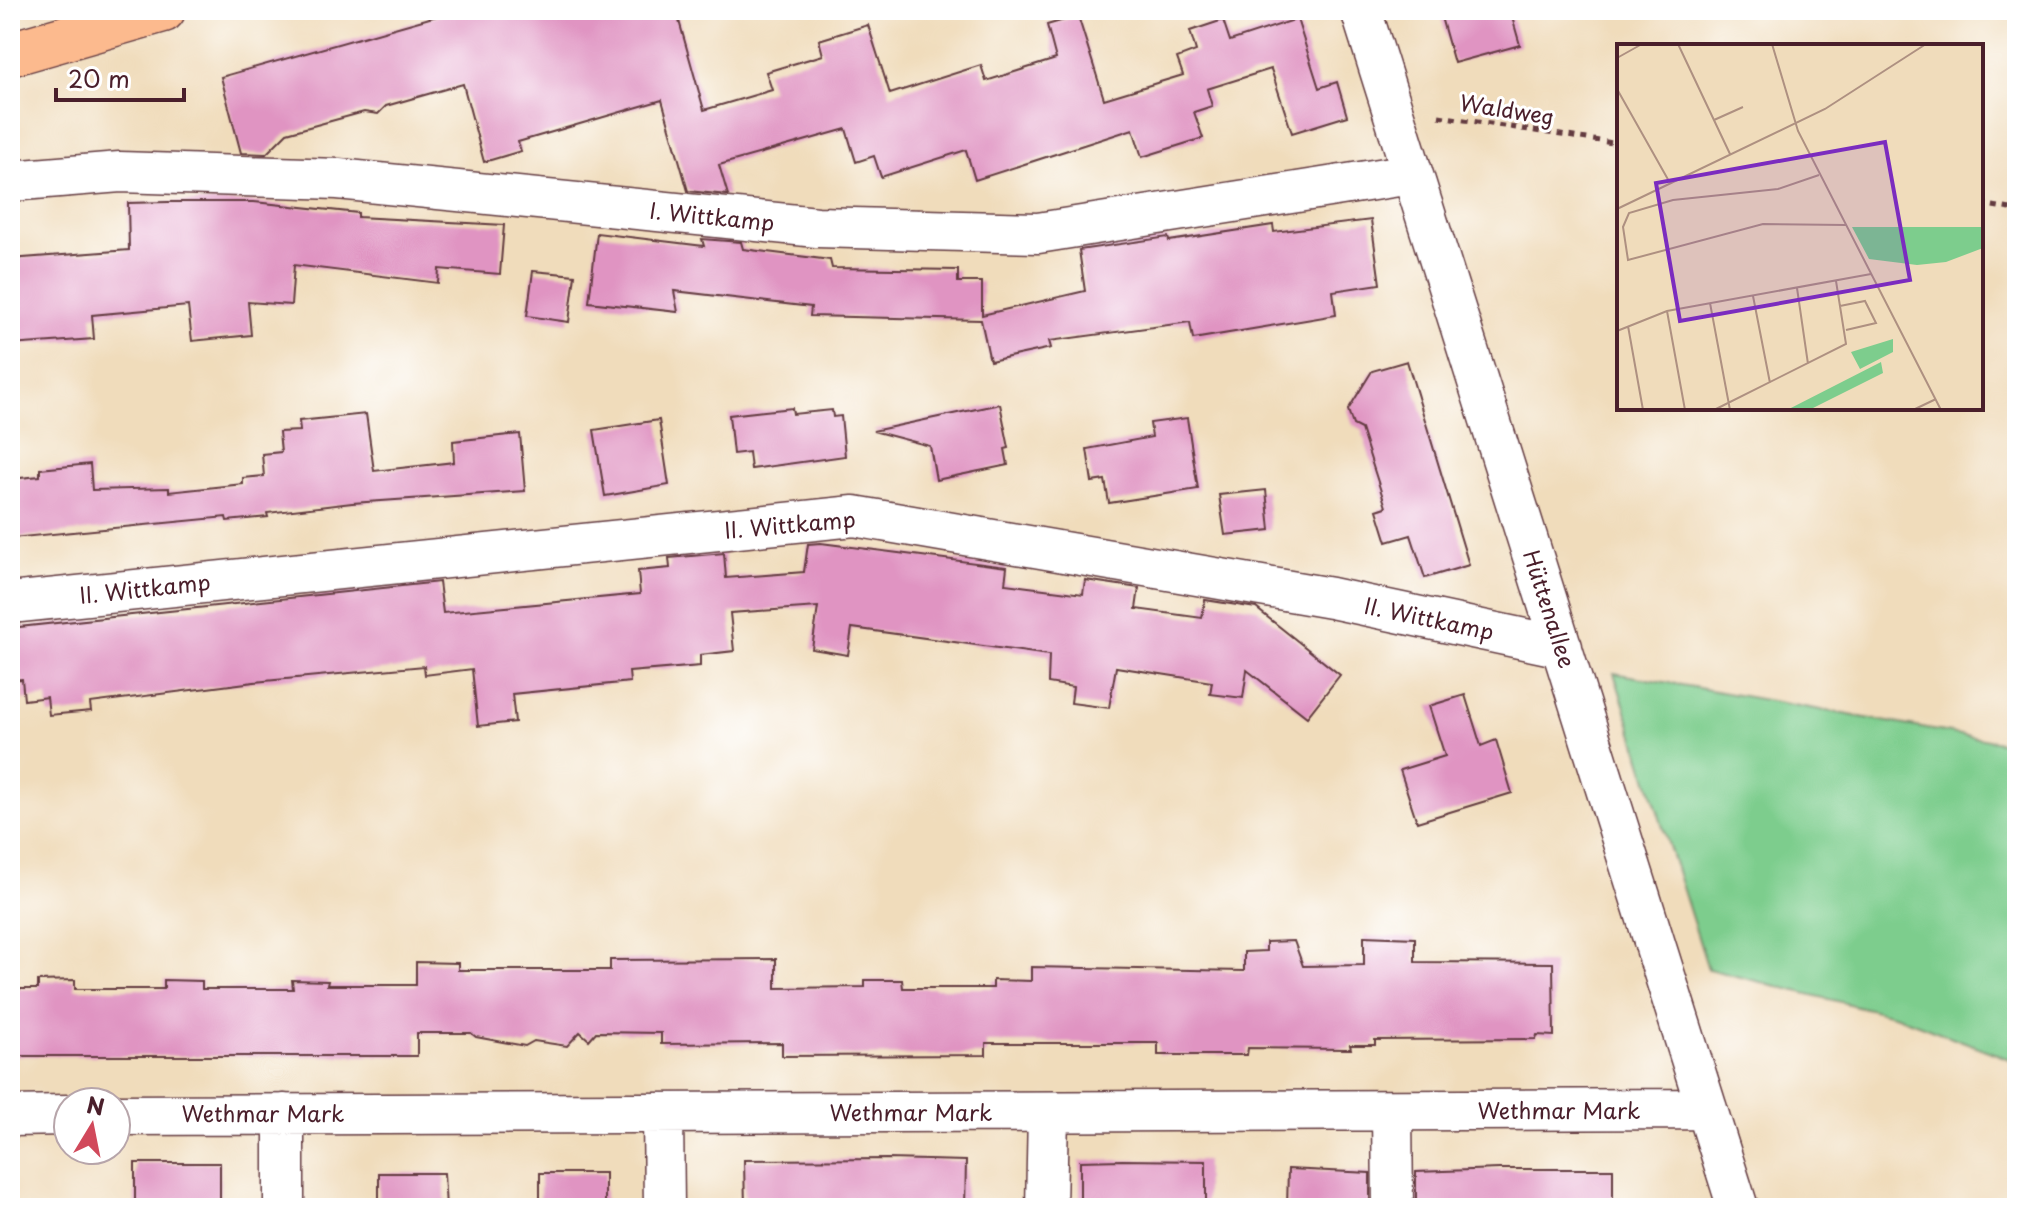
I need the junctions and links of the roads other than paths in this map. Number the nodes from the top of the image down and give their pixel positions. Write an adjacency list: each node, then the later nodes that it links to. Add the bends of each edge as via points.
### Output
1 (1361, 10): 4 (street, Hüttenallee)
2 (135, 14): 3 (main road)
3 (10, 54)
4 (1411, 174): 5 (street, I. Wittkamp, via 1038,233 817,227 338,179 120,172); 7 (street, Hüttenallee)
5 (10, 181)
6 (10, 603): 7 (street, II. Wittkamp, via 854,516 1331,598)
7 (1562, 647): 8 (street, Hüttenallee)
8 (1707, 1109): 9 (street, Wethmar Mark); 20 (street, Hüttenallee)
9 (1392, 1111): 10 (street, Wethmar Mark); 19 (street)
10 (1048, 1113): 12 (street, Wethmar Mark); 18 (street)
11 (284, 1114): 12 (street, Wethmar Mark); 14 (street, Wethmar Mark); 16 (street)
12 (663, 1114): 17 (street)
13 (52, 1115): 15 (street)
14 (132, 1115)
15 (10, 1116)
16 (284, 1208)
17 (664, 1208)
18 (1046, 1208)
19 (1393, 1208)
20 (1738, 1208)

